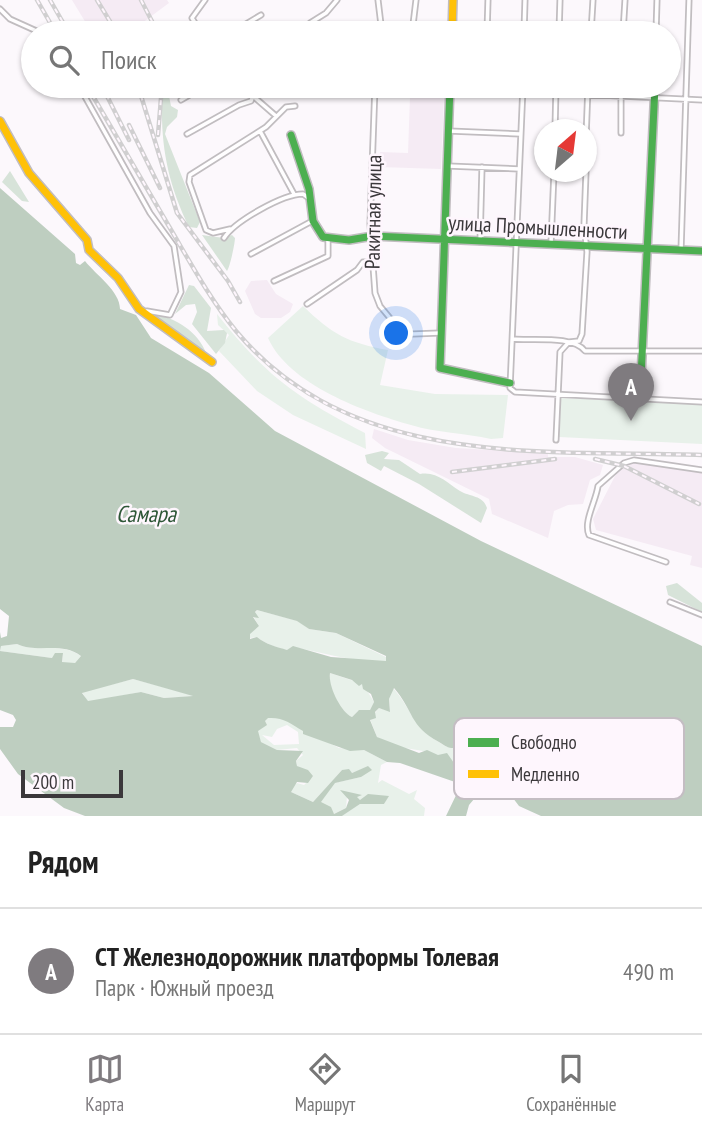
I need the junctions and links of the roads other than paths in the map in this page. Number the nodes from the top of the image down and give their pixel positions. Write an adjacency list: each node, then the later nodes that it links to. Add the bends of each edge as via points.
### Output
1 (205, 0): 15 (street)
2 (337, 0): 17 (street)
3 (378, 0): 18 (street)
4 (416, 0): 19 (street)
5 (453, 0): 20 (street)
6 (488, 0): 21 (street)
7 (525, 0): 22 (street)
8 (560, 0): 23 (street)
9 (593, 0): 24 (street)
10 (625, 0): 25 (street)
11 (657, 0): 26 (street)
12 (689, 0): 40 (street)
13 (0, 9): 27 (street)
14 (261, 15): 16 (street)
15 (194, 21)
16 (251, 21)
17 (313, 21)
18 (381, 21)
19 (413, 21)
20 (452, 21)
21 (487, 21)
22 (524, 21)
23 (559, 21)
24 (592, 21)
25 (624, 21)
26 (656, 21)
27 (21, 24)
28 (86, 98): 78 (street, via 150,213 174,246 181,292 170,315)
29 (184, 98): 41 (street)
30 (252, 98): 51 (street)
31 (255, 98): 44 (street)
32 (375, 98): 63 (street, Ракитная улица)
33 (450, 98): 49 (street)
34 (522, 98): 52 (street)
35 (556, 98): 45 (street)
36 (588, 98): 46 (street)
37 (621, 98): 50 (street)
38 (654, 98): 71 (street)
39 (681, 98): 40 (street)
40 (686, 98): 42 (street); 73 (street)
41 (181, 100)
42 (702, 100)
43 (295, 106): 44 (street, via 286,107)
44 (276, 117): 48 (street)
45 (555, 119)
46 (587, 119)
47 (0, 121): 78 (street, via 29,173 139,309)
48 (260, 131): 59 (street); 62 (street, via 190,176 206,230)
49 (449, 131): 52 (street); 54 (street)
50 (621, 133)
51 (187, 134)
52 (520, 134): 56 (street)
53 (291, 135): 60 (street)
54 (448, 166): 55 (street); 66 (street)
55 (482, 167): 56 (street); 67 (street)
56 (519, 169): 68 (street)
57 (554, 182): 69 (street)
58 (586, 182): 70 (street)
59 (294, 194): 60 (street); 62 (street)
60 (310, 199): 61 (street)
61 (314, 220): 64 (street, via 319,234); 74 (street)
62 (230, 229): 65 (street)
63 (373, 236): 64 (street, улица Промышленности); 66 (street, улица Промышленности); 75 (street, Ракитная улица)
64 (328, 237): 76 (street, via 328,256)
65 (224, 238)
66 (445, 241): 67 (street, улица Промышленности); 79 (street)
67 (480, 243): 68 (street, улица Промышленности)
68 (516, 245): 69 (street, улица Промышленности); 80 (street)
69 (551, 245): 70 (street, улица Промышленности)
70 (585, 246): 71 (street, улица Промышленности); 81 (street, via 582,334 579,341)
71 (646, 250): 73 (street, улица Промышленности); 83 (street)
72 (702, 251): 73 (street, улица Промышленности)
73 (681, 252)
74 (251, 254)
75 (372, 262): 77 (street, via 363,262); 79 (street, Ракитная улица, via 374,293 395,325 413,334)
76 (274, 281)
77 (307, 304)
78 (147, 311): 84 (street)
79 (440, 332): 85 (street, via 440,368 444,372 472,373)
80 (513, 339): 81 (street); 85 (street)
81 (569, 342): 83 (street, via 585,351); 86 (street, via 560,352)
82 (702, 351): 83 (street, via 656,349)
83 (644, 353): 87 (street)
84 (212, 362)
85 (510, 383): 86 (street, via 515,392)
86 (559, 396): 87 (street); 89 (street)
87 (640, 398): 88 (street)
88 (702, 402)
89 (556, 440)
90 (702, 470): 91 (street, via 673,463 626,461 598,486 586,528 596,538)
91 (666, 562)
92 (670, 602): 93 (street)
93 (702, 615)

